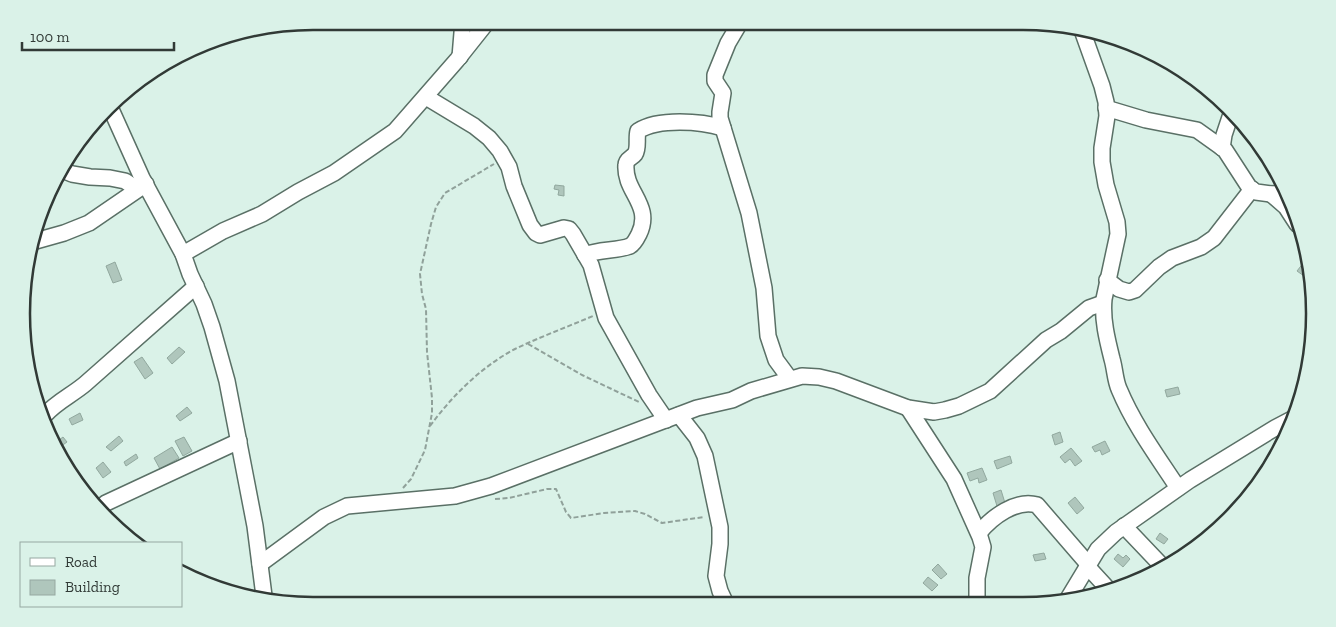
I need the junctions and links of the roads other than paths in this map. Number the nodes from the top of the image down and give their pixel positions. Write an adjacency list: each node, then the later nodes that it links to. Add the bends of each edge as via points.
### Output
1 (462, 30): 5 (street)
2 (481, 30): 5 (street)
3 (736, 30): 10 (street, via 715,76 723,93 720,112)
4 (1084, 37): 7 (street, via 1102,86)
5 (460, 57): 6 (street)
6 (426, 96): 19 (street, via 395,131 334,173); 20 (street, via 474,126 500,151 533,231 540,235 569,229)
7 (1106, 108): 11 (street, via 1197,130); 21 (street, via 1102,162 1118,234)
8 (113, 113): 13 (street)
9 (1229, 120): 11 (street)
10 (723, 128): 20 (street, via 680,121 638,131 635,154 626,162 626,175 642,209 643,225 629,246 596,250); 24 (street, via 749,213 764,288 768,336 776,360)
11 (1222, 148): 14 (street)
12 (68, 171): 13 (street)
13 (141, 186): 18 (street, via 89,223); 19 (street)
14 (1252, 189): 16 (street); 21 (street, via 1214,238 1201,247 1172,258 1135,290 1124,292)
15 (1279, 193): 16 (street)
16 (1271, 194): 17 (street)
17 (1284, 205)
18 (40, 240)
19 (183, 254): 22 (street)
20 (584, 255): 27 (street, via 591,265 604,311 620,345)
21 (1107, 280): 23 (street)
22 (196, 286): 26 (street, via 85,384); 29 (street, via 227,381)
23 (1103, 303): 25 (street, via 1081,313 982,396 934,412); 30 (street, via 1118,387 1135,422)
24 (790, 379): 25 (street, via 802,376 836,381); 27 (street, via 732,400)
25 (908, 408): 33 (street, via 954,479)
26 (48, 412)
27 (668, 416): 35 (street, via 491,486 432,500 347,506 324,517); 40 (street, via 697,438 706,456 720,544 716,576)
28 (1283, 424): 30 (street)
29 (238, 441): 31 (street); 35 (street)
30 (1178, 488): 32 (street)
31 (104, 505)
32 (1124, 526): 34 (street); 36 (street, via 1098,549)
33 (979, 533): 36 (street, via 988,522 1013,507 1025,503 1037,505); 41 (street, via 982,547)
34 (1158, 562)
35 (260, 564): 38 (street)
36 (1087, 565): 37 (street); 39 (street)
37 (1104, 585)
38 (264, 593)
39 (1071, 593)
40 (723, 597)
41 (977, 597)

